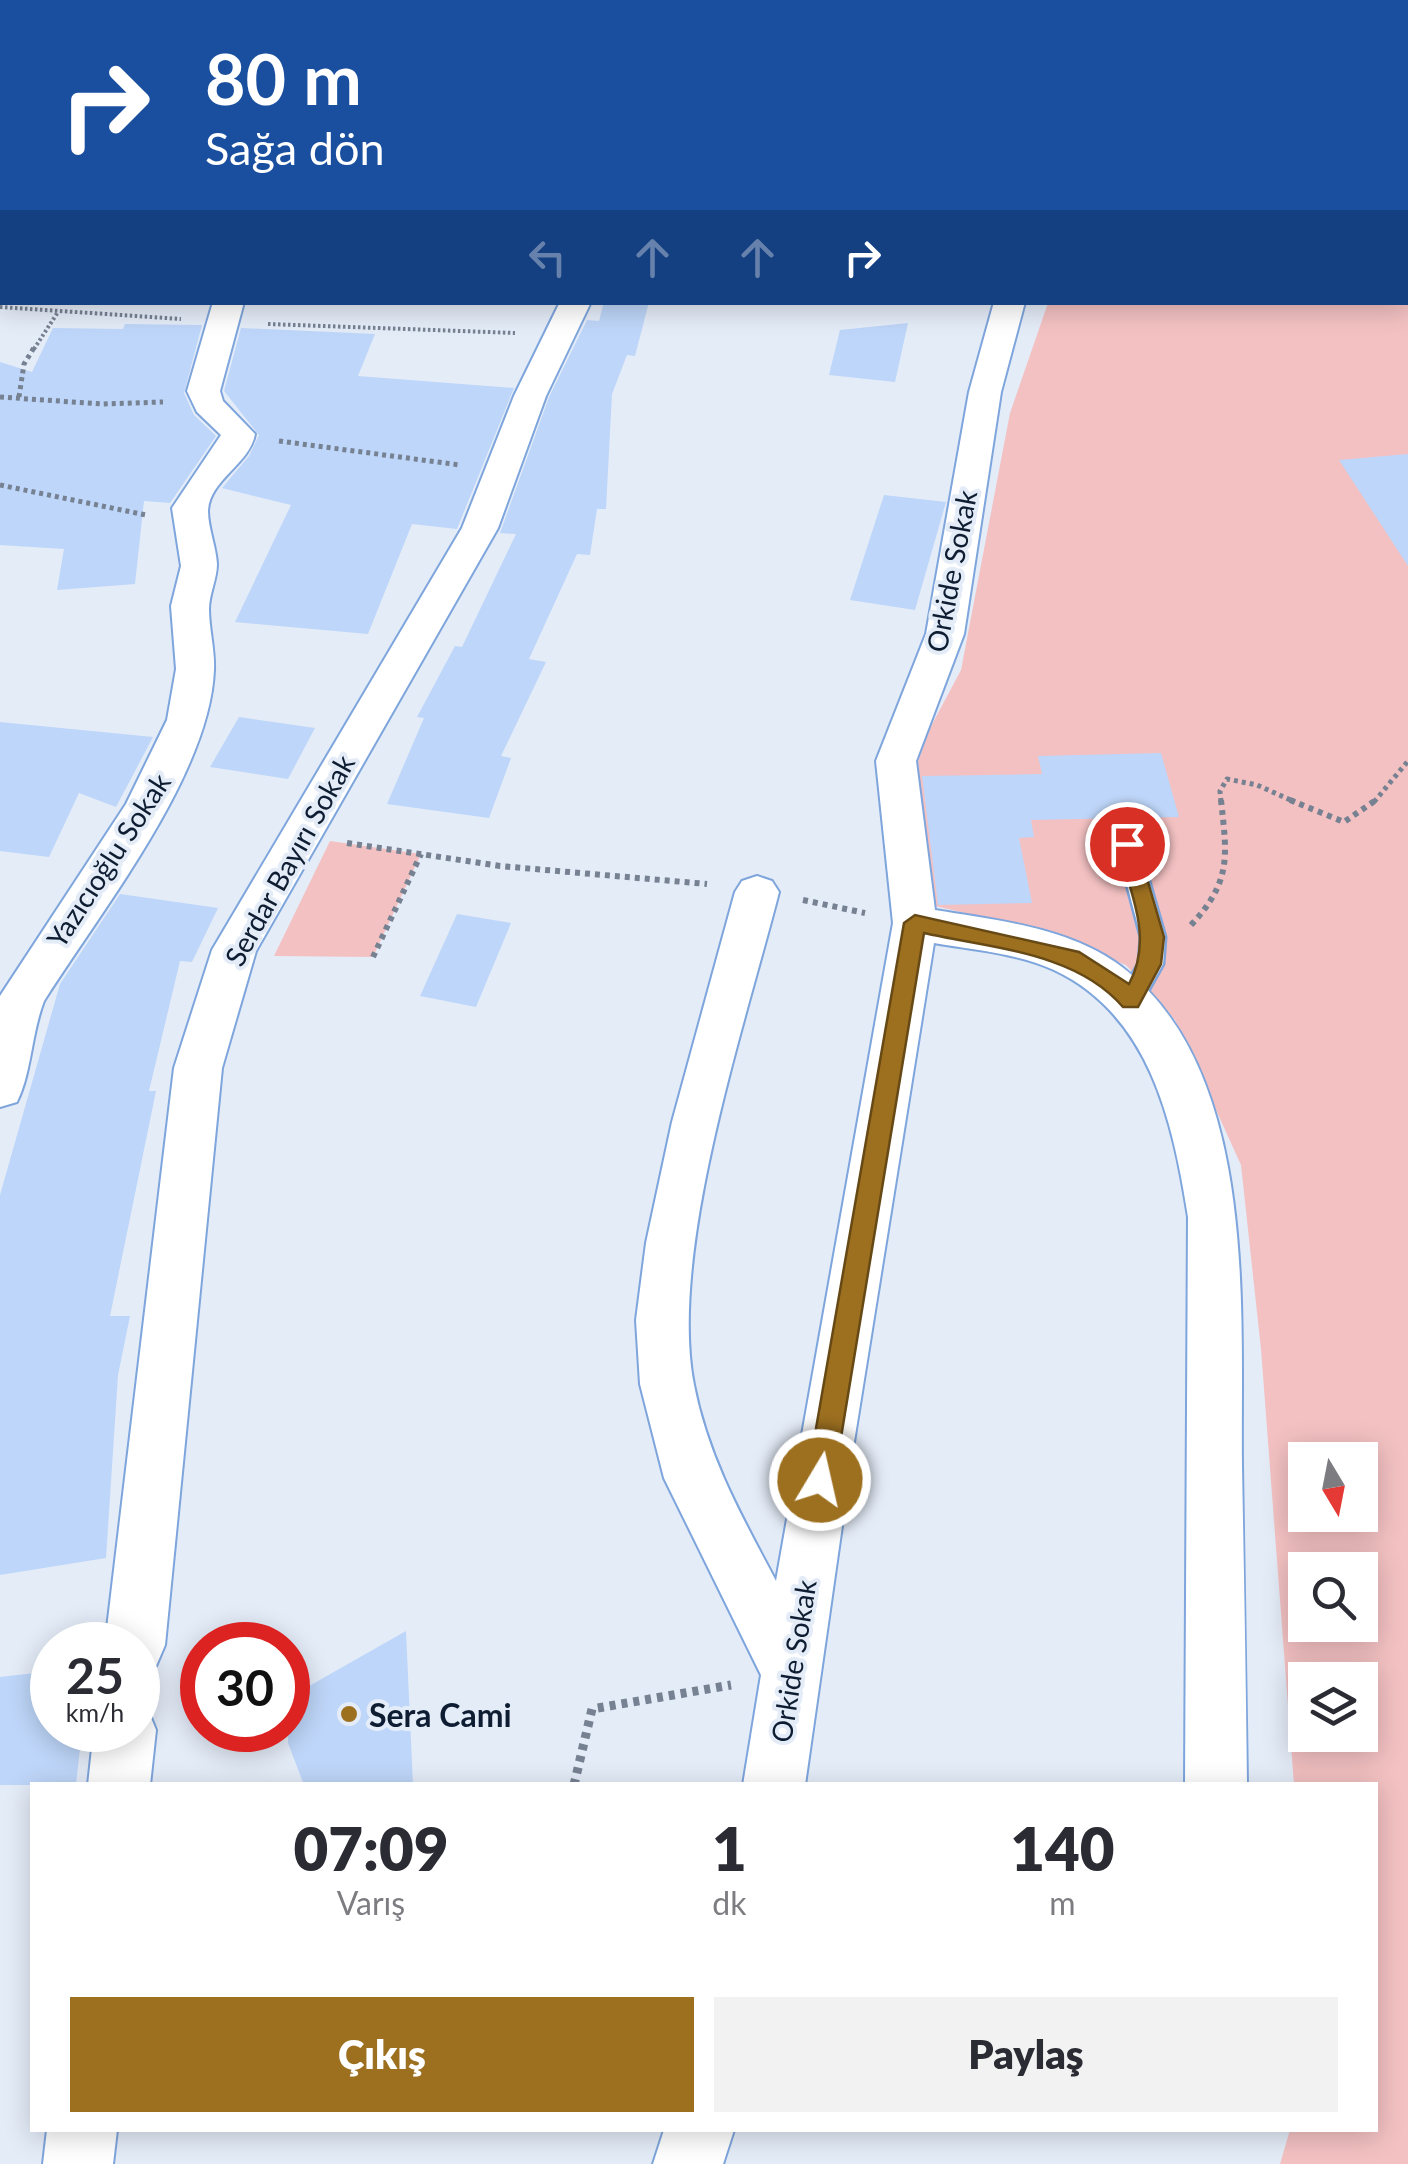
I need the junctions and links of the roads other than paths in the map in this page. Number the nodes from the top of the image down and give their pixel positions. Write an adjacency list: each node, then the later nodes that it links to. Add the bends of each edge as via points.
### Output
1 (990, 305): 5 (street)
2 (1009, 305): 5 (street, Orkide Sokak)
3 (228, 312): 10 (street, Yazıcıoğlu Sokak, via 206,372 205,400 238,434 194,496 195,669 187,720 141,814 23,996 8,1034)
4 (566, 319): 11 (street, Serdar Bayırı Sokak, via 480,528 234,950 210,1014 198,1068)
5 (993, 350): 8 (street, Orkide Sokak, via 945,634 896,761)
6 (1127, 844): 9 (lane, via 1154,937)
7 (757, 892): 12 (street, via 696,1122 670,1243 662,1320 667,1384 692,1478)
8 (915, 923): 9 (street, via 1071,958 1115,983); 12 (street, Orkide Sokak)
9 (1140, 982): 16 (street, via 1203,1149 1212,1218)
10 (0, 1088)
11 (137, 1622)
12 (792, 1674): 15 (street, Orkide Sokak)
13 (123, 1752): 14 (street)
14 (119, 1782)
15 (774, 1782)
16 (1216, 1782)
17 (82, 2132): 19 (street)
18 (698, 2132): 20 (street)
19 (78, 2164)
20 (688, 2164)

